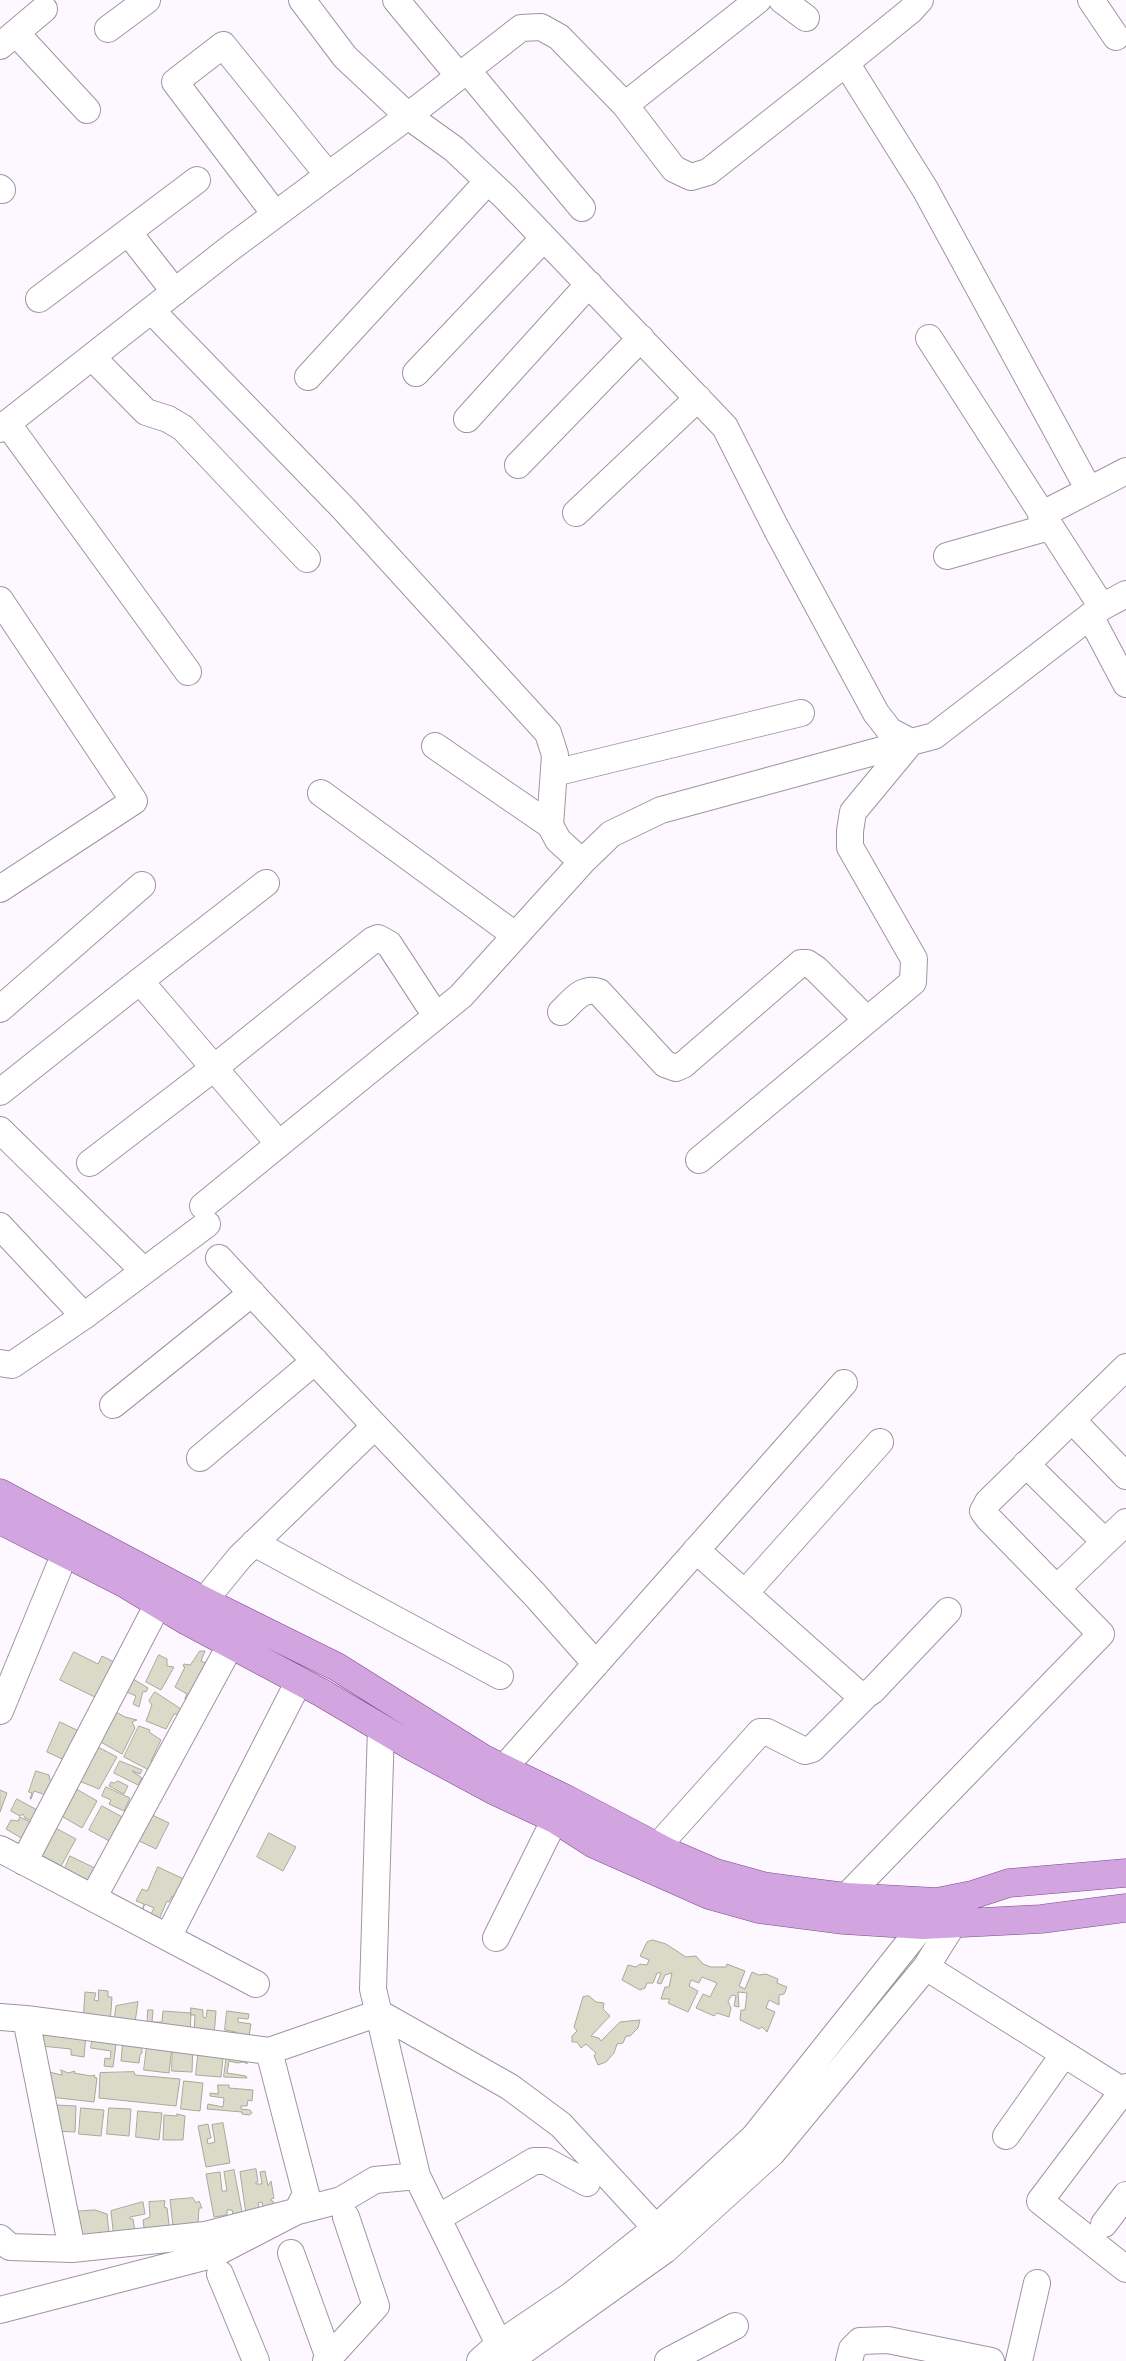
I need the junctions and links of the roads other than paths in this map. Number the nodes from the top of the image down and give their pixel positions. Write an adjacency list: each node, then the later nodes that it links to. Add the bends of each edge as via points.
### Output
1 (147, 0): 10 (street)
2 (302, 0): 17 (street, via 345,57)
3 (396, 0): 14 (street)
4 (758, 0): 15 (street)
5 (782, 0): 9 (street)
6 (1091, 0): 11 (street)
7 (908, 4): 13 (street)
8 (44, 9): 12 (street)
9 (806, 18)
10 (108, 29)
11 (1116, 37)
12 (8, 40): 16 (street)
13 (846, 64): 15 (street, via 708,172 691,177 674,169); 39 (street, via 925,189)
14 (463, 73): 15 (street, via 521,28 541,27 559,36); 17 (street); 21 (street)
15 (625, 105)
16 (87, 110)
17 (408, 116): 18 (street); 20 (street, via 454,149)
18 (328, 176): 22 (street); 22 (street, via 223,45 175,82)
19 (197, 180): 23 (street)
20 (488, 181): 24 (street); 33 (street)
21 (582, 208)
22 (275, 214): 26 (street)
23 (128, 232): 26 (street); 27 (street)
24 (544, 238): 25 (street); 32 (street)
25 (589, 284): 29 (street); 35 (street)
26 (175, 292): 28 (street)
27 (39, 299)
28 (152, 311): 31 (street); 52 (street, via 344,509 548,733 555,755)
29 (640, 338): 34 (street); 37 (street)
30 (929, 338): 41 (street)
31 (92, 357): 36 (street); 43 (street, via 146,412 183,428)
32 (416, 373)
33 (308, 377)
34 (698, 398): 40 (street); 50 (street, via 725,427 876,713 890,731)
35 (467, 419)
36 (4, 426): 47 (street)
37 (518, 465)
38 (1126, 471): 39 (street)
39 (1089, 490): 41 (street)
40 (576, 513)
41 (1045, 521): 42 (street); 46 (street)
42 (947, 556)
43 (307, 559)
44 (1126, 594): 46 (street)
45 (0, 600): 58 (street, via 134,800)
46 (1096, 612): 48 (street); 50 (street, via 946,728 934,736)
47 (188, 672)
48 (1126, 684)
49 (801, 713): 52 (street)
50 (911, 742): 55 (street, via 661,810 611,834); 64 (street, via 853,812 850,847 914,959 913,982)
51 (435, 746): 54 (street)
52 (554, 773): 54 (street)
53 (321, 793): 59 (street)
54 (550, 825): 55 (street, via 558,840)
55 (582, 862): 59 (street)
56 (266, 883): 60 (street)
57 (142, 884): 61 (street)
58 (0, 889)
59 (516, 935): 63 (street, via 461,996)
60 (140, 981): 65 (street); 66 (street)
61 (0, 1008)
62 (561, 1012): 64 (street, via 585,991 599,992 666,1064 676,1068 802,963 816,969)
63 (436, 1016): 65 (street, via 389,944 378,938); 68 (street)
64 (868, 1020): 69 (street)
65 (214, 1068): 68 (street); 70 (street)
66 (0, 1092)
67 (0, 1130): 73 (street)
68 (279, 1144): 73 (street)
69 (699, 1160)
70 (90, 1163)
71 (0, 1226): 75 (street)
72 (219, 1258): 74 (street)
73 (143, 1270): 75 (street)
74 (252, 1293): 76 (street); 80 (street)
75 (84, 1316): 77 (street, via 12,1366)
76 (315, 1361): 82 (street); 84 (street)
77 (0, 1363)
78 (1123, 1377): 81 (street)
79 (844, 1382): 92 (street)
80 (113, 1405)
81 (1072, 1420): 85 (street); 86 (street)
82 (375, 1426): 91 (street); 100 (street)
83 (880, 1442): 95 (street)
84 (200, 1458)
85 (1026, 1464): 90 (street); 94 (street, via 988,1502 984,1511)
86 (1126, 1476)
87 (0, 1493): 96 (main road)
88 (0, 1520): 93 (main road)
89 (1126, 1522): 90 (street)
90 (1105, 1542): 94 (street)
91 (254, 1543): 96 (street); 101 (street)
92 (696, 1550): 95 (street); 100 (street)
93 (65, 1553): 97 (main road); 104 (street)
94 (1056, 1588): 112 (street, via 1101,1634)
95 (745, 1594): 103 (street, via 856,1692)
96 (204, 1601): 106 (main road, via 337,1667)
97 (158, 1604): 99 (main road); 110 (street)
98 (948, 1611): 103 (street)
99 (231, 1644): 102 (main road); 113 (street)
100 (596, 1664): 106 (street)
101 (500, 1676)
102 (299, 1681): 105 (main road); 117 (street)
103 (866, 1695): 108 (street, via 812,1749 805,1751 767,1732 760,1732)
104 (0, 1711)
105 (381, 1728): 107 (main road); 121 (street, via 373,1988)
106 (503, 1769): 108 (main road)
107 (554, 1819): 116 (main road, via 594,1844 709,1895 759,1909 844,1920); 118 (street)
108 (657, 1847): 112 (main road, via 716,1873 763,1886)
109 (0, 1849): 110 (street)
110 (24, 1862): 113 (street)
111 (1126, 1873): 115 (main road, via 1009,1883 972,1895)
112 (846, 1897): 115 (main road)
113 (93, 1898): 117 (street)
114 (1126, 1908): 115 (main road, via 1041,1919)
115 (944, 1913): 116 (main road); 119 (street)
116 (923, 1925): 135 (street, via 754,2137)
117 (168, 1938): 120 (street)
118 (496, 1938)
119 (926, 1967): 125 (street); 144 (street, via 772,2153 665,2250)
120 (256, 1984)
121 (379, 2013): 124 (street); 128 (street); 135 (street, via 510,2087 561,2125)
122 (0, 2017): 123 (street)
123 (26, 2020): 124 (street); 137 (street)
124 (269, 2051): 131 (street, via 306,2194)
125 (1064, 2054): 126 (street); 127 (street)
126 (1125, 2091): 139 (street, via 1040,2201)
127 (1006, 2136)
128 (417, 2176): 131 (street, via 375,2180 341,2200); 133 (street)
129 (587, 2183): 133 (street, via 546,2160 534,2161)
130 (1126, 2194): 134 (street)
131 (297, 2211): 137 (street, via 205,2235); 142 (street, via 212,2255)
132 (346, 2216): 145 (street, via 376,2306)
133 (438, 2218): 144 (street)
134 (1104, 2224)
135 (656, 2228): 144 (street, via 573,2294)
136 (0, 2238): 137 (street, via 10,2247 22,2249)
137 (72, 2249)
138 (291, 2253): 145 (street)
139 (1126, 2269)
140 (220, 2274): 146 (street)
141 (1037, 2283): 151 (street)
142 (0, 2310)
143 (735, 2326): 148 (street)
144 (508, 2356): 147 (street)
145 (328, 2359)
146 (256, 2361)
147 (480, 2361)
148 (668, 2361)
149 (849, 2361): 150 (street, via 852,2349 860,2341 888,2340)
150 (991, 2361)
151 (1019, 2361)

